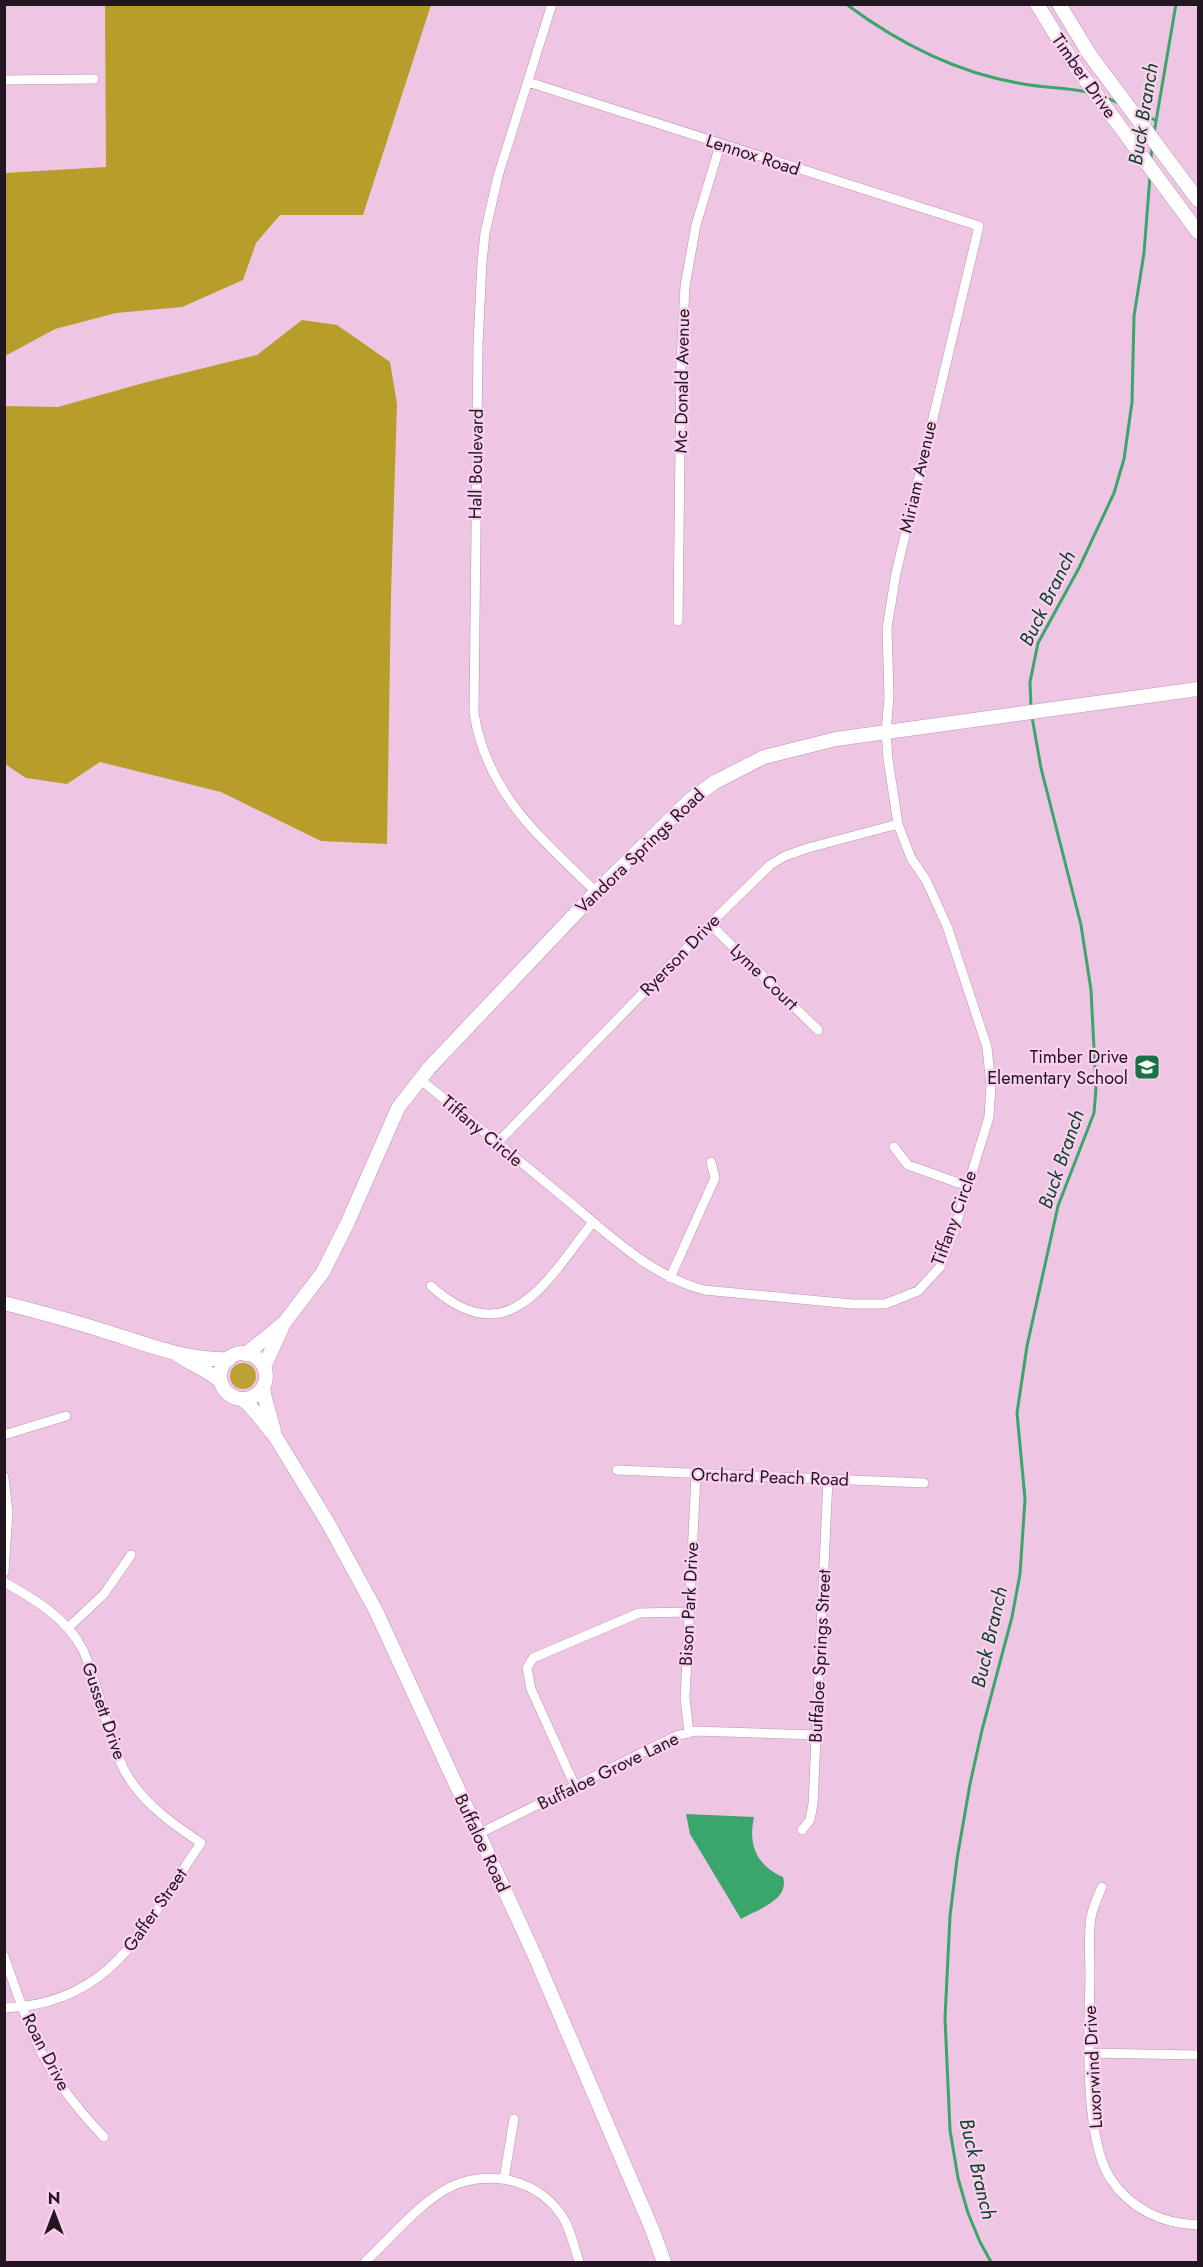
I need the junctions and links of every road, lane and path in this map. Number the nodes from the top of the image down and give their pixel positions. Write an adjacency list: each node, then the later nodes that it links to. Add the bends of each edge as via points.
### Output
1 (552, 4): 6 (street, Hall Boulevard)
2 (1036, 4): 10 (street, Timber Drive, via 1075,66)
3 (1059, 4): 8 (street, Timber Drive, via 1090,55)
4 (94, 79): 5 (street)
5 (4, 80)
6 (528, 82): 7 (street, Lennox Road); 15 (street, Hall Boulevard, via 498,176 482,262 474,712 483,753 505,795)
7 (720, 145): 9 (street, Lennox Road); 11 (street, Mc Donald Avenue, via 696,225 685,286)
8 (1198, 200)
9 (978, 226): 13 (street, Miriam Avenue, via 896,573 887,628)
10 (1198, 232)
11 (678, 621)
12 (1198, 689): 13 (street, Vandora Springs Road)
13 (886, 732): 14 (street, Tiffany Circle); 15 (street, Vandora Springs Road, via 789,749 714,782 690,800)
14 (898, 824): 16 (street, Ryerson Drive, via 785,856 770,865); 22 (street, Tiffany Circle, via 947,926 987,1047 989,1117)
15 (596, 892): 18 (street, Vandora Springs Road)
16 (710, 924): 17 (street, Lyme Court); 19 (street, Ryerson Drive)
17 (818, 1030)
18 (421, 1080): 19 (street, Tiffany Circle); 27 (street, Vandora Springs Road, via 398,1108 323,1272)
19 (497, 1143): 23 (street, Tiffany Circle)
20 (894, 1147): 22 (street, via 909,1165)
21 (711, 1162): 24 (street, via 715,1178)
22 (967, 1186): 24 (street, Tiffany Circle, via 940,1267 918,1291 885,1304 742,1295 704,1290)
23 (593, 1222): 24 (street, Tiffany Circle); 25 (street, via 534,1296 515,1309 488,1315 461,1309)
24 (670, 1278)
25 (431, 1286)
26 (4, 1303): 28 (street)
27 (284, 1323): 29 (street, Vandora Springs Road); 31 (street, Vandora Springs Road)
28 (176, 1354): 30 (street); 32 (street)
29 (246, 1354): 30 (street); 31 (street, via 254,1356)
30 (228, 1359): 32 (street)
31 (264, 1367): 33 (street)
32 (221, 1382): 34 (street, via 229,1394)
33 (263, 1387): 34 (street, via 255,1396); 37 (street, Buffaloe Road)
34 (242, 1399): 37 (street, Buffaloe Road)
35 (66, 1416): 36 (street)
36 (4, 1435)
37 (275, 1436): 52 (street, Buffaloe Road, via 376,1611)
38 (617, 1470): 39 (street, Orchard Peach Road)
39 (696, 1474): 41 (street, Orchard Peach Road); 46 (street, Bison Park Drive)
40 (4, 1477): 44 (street, via 8,1514)
41 (828, 1479): 42 (street, Orchard Peach Road); 49 (street, Buffaloe Springs Street)
42 (924, 1484)
43 (131, 1555): 47 (street, via 104,1594)
44 (4, 1572)
45 (4, 1582): 47 (street, Gussett Drive, via 38,1602)
46 (688, 1612): 48 (street, Bison Park Drive, via 685,1698); 50 (street, via 639,1613 533,1658 527,1668 531,1689)
47 (68, 1628): 53 (street, Gussett Drive, via 83,1650 117,1755 127,1774 160,1814)
48 (689, 1733): 49 (street, Buffaloe Grove Lane); 50 (street, Buffaloe Grove Lane)
49 (816, 1735): 51 (street, Buffaloe Springs Street, via 813,1804 810,1820)
50 (575, 1786): 52 (street, Buffaloe Grove Lane)
51 (802, 1830)
52 (478, 1834): 66 (street, Buffaloe Road, via 578,2054)
53 (201, 1843): 56 (street, Gaffer Street, via 136,1941 109,1970 72,1994)
54 (1102, 1887): 58 (street, Luxorwind Drive, via 1091,1917)
55 (4, 1956): 56 (street, Roan Drive)
56 (23, 2007): 57 (street, Gaffer Street); 61 (street, Roan Drive, via 52,2071)
57 (4, 2008)
58 (1089, 2053): 59 (street); 63 (street, Luxorwind Drive, via 1099,2154 1110,2178 1144,2211 1166,2221)
59 (1198, 2055)
60 (514, 2118): 62 (street)
61 (104, 2137)
62 (504, 2178): 64 (street, via 472,2179 441,2192); 65 (street, via 530,2187 554,2207 565,2222)
63 (1198, 2224)
64 (364, 2262)
65 (579, 2262)
66 (664, 2262)

